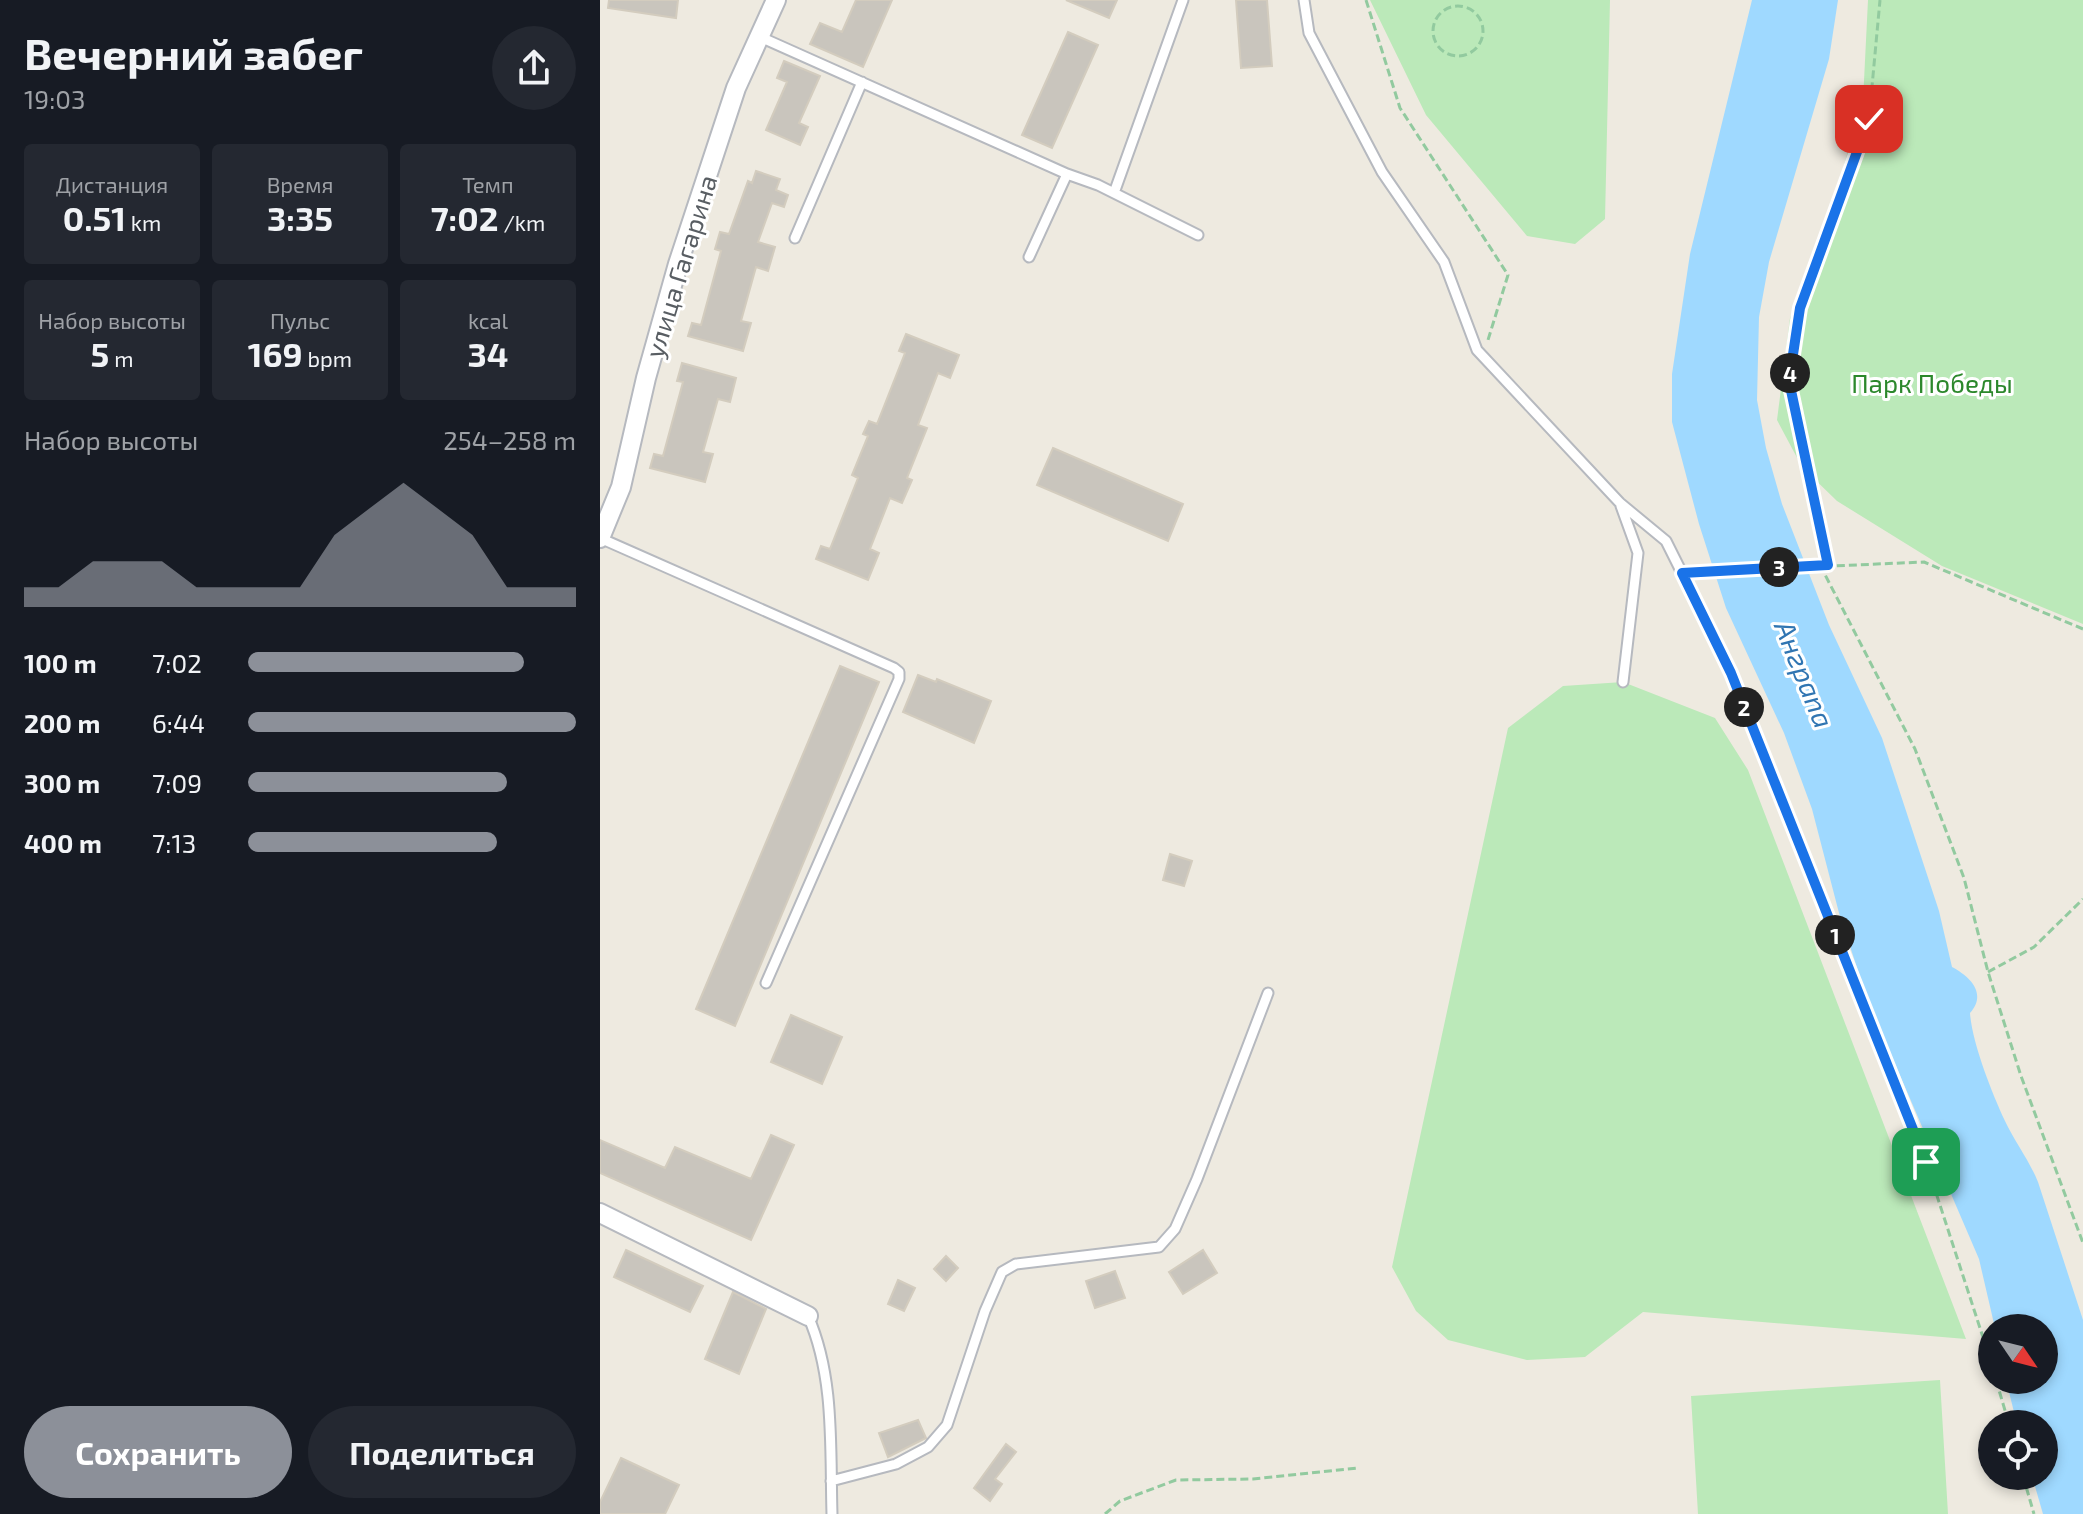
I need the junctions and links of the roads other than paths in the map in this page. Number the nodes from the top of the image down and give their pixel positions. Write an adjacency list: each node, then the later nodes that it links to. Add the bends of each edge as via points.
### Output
1 (776, 0): 4 (street, улица Гагарина)
2 (1183, 0): 7 (lane)
3 (1304, 0): 11 (lane, via 1309,33 1382,172 1444,262 1477,350)
4 (758, 36): 5 (lane); 12 (street, улица Гагарина, via 678,264 621,487)
5 (862, 82): 6 (lane); 9 (lane)
6 (1067, 174): 7 (lane); 10 (lane)
7 (1114, 193): 8 (lane)
8 (1198, 235)
9 (795, 238)
10 (1029, 257)
11 (1620, 503): 13 (lane, via 1666,541); 14 (lane, via 1638,553)
12 (600, 538): 15 (lane, via 899,672)
13 (1682, 573)
14 (1623, 682)
15 (766, 983)
16 (1268, 993): 19 (lane, via 1197,1179 1175,1229 1159,1247 1016,1264 1002,1272 947,1425 938,1436 896,1464)
17 (600, 1213): 18 (street)
18 (808, 1316): 19 (lane, via 823,1357)
19 (831, 1481): 20 (lane)
20 (832, 1514)

